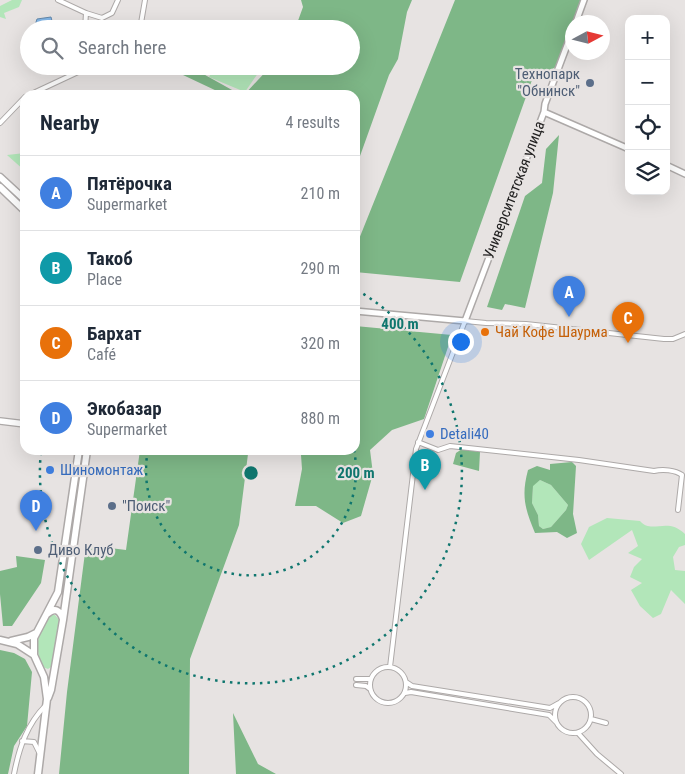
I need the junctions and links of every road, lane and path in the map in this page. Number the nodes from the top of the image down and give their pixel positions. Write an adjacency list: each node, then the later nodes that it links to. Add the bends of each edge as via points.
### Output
1 (58, 0): 5 (street)
2 (118, 0): 5 (street, via 109,16)
3 (145, 0): 8 (street)
4 (584, 0): 6 (street)
5 (86, 13): 7 (street)
6 (579, 15)
7 (86, 20)
8 (142, 20)
9 (565, 51): 13 (street, Университетская улица)
10 (70, 75): 11 (street)
11 (39, 90)
12 (20, 102): 14 (street)
13 (544, 112): 15 (street); 23 (street, Университетская улица)
14 (0, 123)
15 (625, 147)
16 (670, 167): 17 (street)
17 (685, 174)
18 (0, 177): 20 (main road)
19 (0, 187): 21 (main road)
20 (20, 195)
21 (20, 206)
22 (360, 311): 23 (street)
23 (465, 321): 24 (street, via 526,324 664,339); 27 (street)
24 (685, 334)
25 (0, 421): 26 (main road)
26 (20, 423)
27 (418, 442): 30 (street, via 438,450 450,446 679,472 682,475); 38 (street)
28 (78, 455): 31 (main road, via 58,592)
29 (86, 455): 32 (main road)
30 (678, 510)
31 (47, 614): 32 (main road, via 58,610); 33 (main road)
32 (63, 620): 37 (main road)
33 (36, 633): 35 (main road); 36 (main road)
34 (0, 640): 35 (main road)
35 (8, 641): 36 (main road)
36 (34, 655): 39 (main road)
37 (55, 666): 39 (main road, via 50,670); 46 (main road)
38 (390, 667): 41 (street, via 380,669); 42 (street, via 399,671)
39 (40, 668): 46 (main road)
40 (356, 679): 41 (street)
41 (371, 679): 44 (street)
42 (406, 682): 45 (street); 47 (street, via 412,686 550,708)
43 (356, 685): 44 (street)
44 (370, 689): 45 (street, via 375,698 388,704)
45 (405, 694): 49 (street, via 411,692 549,715)
46 (47, 702): 52 (street); 53 (main road)
47 (559, 703): 48 (street, via 568,698 581,699 590,709); 49 (street, via 555,711)
48 (591, 720): 50 (street); 51 (street)
49 (556, 722): 51 (street, via 565,732)
50 (606, 723)
51 (578, 733): 56 (street, via 596,754)
52 (22, 741): 53 (street, via 34,742); 54 (street)
53 (40, 755): 55 (main road)
54 (14, 774)
55 (38, 774)
56 (621, 774)

